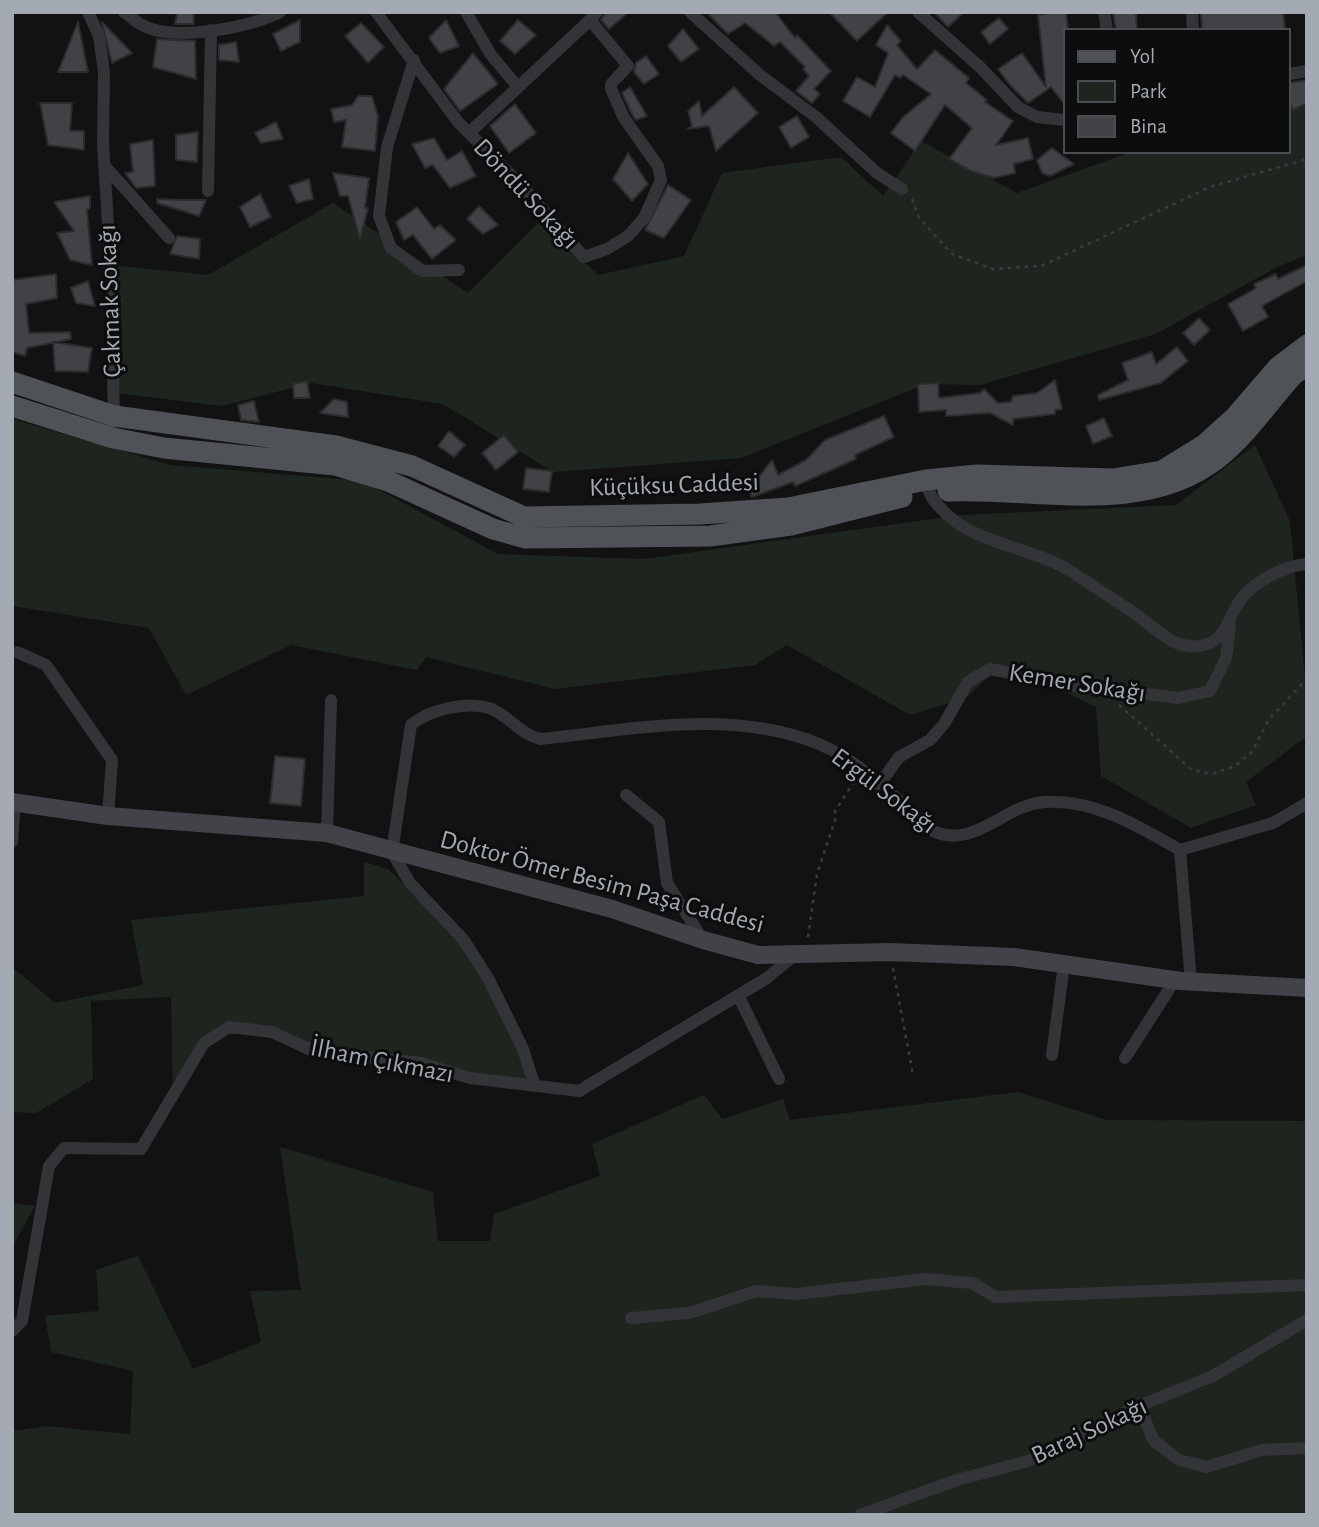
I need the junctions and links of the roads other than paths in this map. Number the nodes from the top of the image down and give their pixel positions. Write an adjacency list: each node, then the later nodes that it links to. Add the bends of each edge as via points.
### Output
1 (88, 12): 14 (street, Çakmak Sokağı, via 99,36 104,72)
2 (124, 12): 9 (street, via 143,26 175,32)
3 (279, 12): 9 (street)
4 (376, 12): 10 (street, Döndü Sokağı)
5 (466, 12): 11 (street, via 491,55)
6 (690, 12): 15 (street, via 877,173)
7 (918, 12): 12 (street, via 1018,107 1037,117)
8 (594, 16): 11 (street); 13 (street, Döndü Sokağı, via 628,66 611,89 624,118 658,166 661,180 643,218 628,236 584,257)
9 (211, 30): 16 (street)
10 (414, 60): 13 (street, Döndü Sokağı); 18 (street, via 387,147 379,216 391,248 422,271)
11 (518, 87): 13 (street)
12 (1064, 120)
13 (469, 133)
14 (104, 165): 17 (street, Çakmak Sokağı); 23 (street, Çakmak Sokağı)
15 (902, 189)
16 (208, 191)
17 (169, 237)
18 (459, 270)
19 (1307, 345): 24 (main road, Küçüksu Caddesi, via 1278,367 1204,445 1162,471 1113,479 977,475)
20 (1307, 365): 24 (main road, Küçüksu Caddesi, via 1217,458 1171,482 1122,494)
21 (12, 382): 23 (main road, Küçüksu Caddesi)
22 (12, 406): 23 (main road, Küçüksu Caddesi)
23 (114, 427): 24 (main road, Küçüksu Caddesi, via 335,446 412,466 523,517 788,508)
24 (926, 486): 26 (street, via 952,519 1069,569 1182,645 1202,646 1219,639)
25 (1307, 564): 26 (street, via 1263,580 1241,598)
26 (1231, 619): 29 (street, Kemer Sokağı, via 1226,658 1210,691 1178,698 990,669 968,682 944,724 930,740 899,757)
27 (17, 652): 33 (street, via 46,666 112,760)
28 (331, 700): 34 (street)
29 (879, 785): 36 (street, Ergül Sokağı, via 947,838 967,835 1041,803 1076,802 1130,821); 37 (street, Ergül Sokağı, via 818,744 767,730 650,726 540,739 525,735 489,708 451,708 423,715 411,725)
30 (626, 795): 38 (street, via 659,822 667,883)
31 (14, 802): 33 (street, Doktor Ömer Besim Paşa Caddesi); 35 (street)
32 (1307, 803): 36 (street, via 1273,823)
33 (108, 817): 34 (street, Doktor Ömer Besim Paşa Caddesi)
34 (327, 833): 37 (street, Doktor Ömer Besim Paşa Caddesi)
35 (12, 842)
36 (1180, 850): 41 (street)
37 (392, 852): 38 (street, Doktor Ömer Besim Paşa Caddesi, via 612,909); 47 (street, via 410,883 463,939 488,978 523,1049)
38 (703, 940): 39 (street, Doktor Ömer Besim Paşa Caddesi, via 758,955)
39 (802, 954): 40 (street, Doktor Ömer Besim Paşa Caddesi, via 890,951); 43 (street, İlham Çıkmazı)
40 (1064, 964): 41 (street, Doktor Ömer Besim Paşa Caddesi); 44 (street)
41 (1183, 981): 42 (street, Doktor Ömer Besim Paşa Caddesi); 45 (street)
42 (1307, 988)
43 (738, 995): 46 (street); 47 (street, İlham Çıkmazı, via 579,1091)
44 (1052, 1055)
45 (1125, 1058)
46 (779, 1079)
47 (534, 1084): 51 (street, İlham Çıkmazı, via 470,1078 421,1063 313,1051 272,1032 229,1027 204,1043 141,1149 64,1148 50,1166 22,1321)
48 (1307, 1285): 49 (street, via 996,1297 972,1283 926,1279 808,1293 757,1291 689,1313)
49 (631, 1318)
50 (1307, 1320): 52 (street, Baraj Sokağı, via 1213,1376)
51 (12, 1331)
52 (1139, 1406): 53 (street, via 1154,1441 1179,1460 1206,1467 1262,1450); 54 (street, Baraj Sokağı, via 1028,1461 957,1480)
53 (1307, 1448)
54 (860, 1515)

